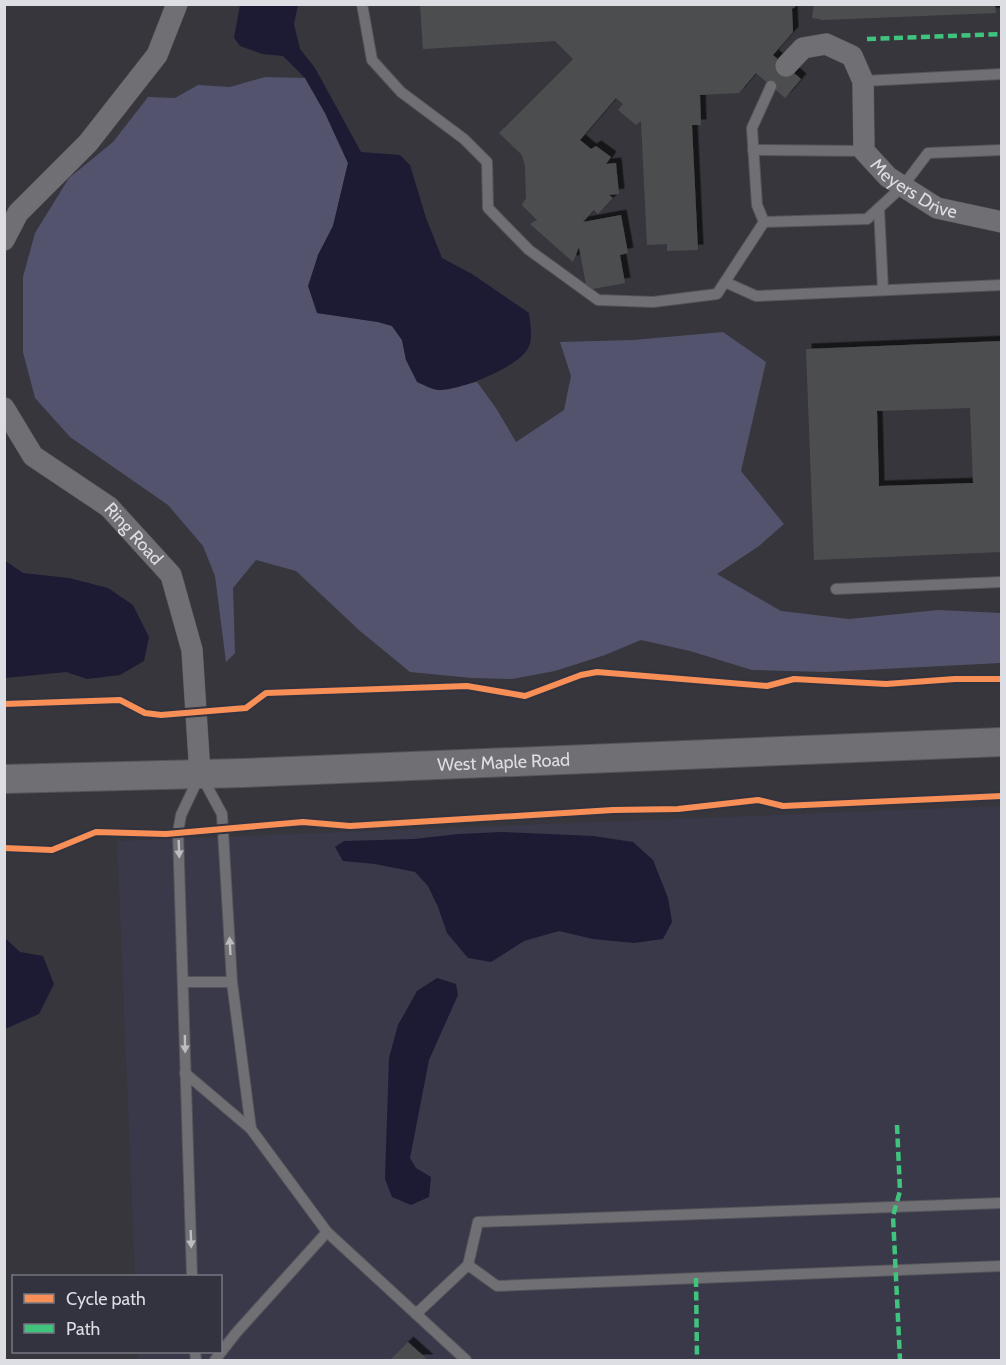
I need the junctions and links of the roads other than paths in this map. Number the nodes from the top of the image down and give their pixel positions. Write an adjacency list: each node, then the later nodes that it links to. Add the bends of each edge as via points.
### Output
1 (177, 4): 14 (street, via 157,55 88,143 18,213)
2 (362, 4): 15 (lane, via 372,60 401,92 464,139 487,162 488,208 529,250 598,300 653,302 717,294)
3 (786, 66): 5 (street, Meyers Drive, via 802,48 826,45 852,56)
4 (1002, 74): 5 (lane)
5 (863, 81): 9 (street, Meyers Drive)
6 (771, 86): 7 (lane, via 752,128)
7 (753, 150): 9 (lane); 12 (lane, via 757,205)
8 (1002, 150): 10 (lane, via 928,153)
9 (864, 151): 10 (street, Meyers Drive, via 888,177)
10 (903, 186): 11 (lane); 13 (street, Meyers Drive, via 937,208)
11 (879, 208): 12 (lane, via 867,219); 17 (lane)
12 (764, 222): 15 (lane)
13 (1002, 222)
14 (4, 240)
15 (725, 282): 17 (lane, via 756,296)
16 (1002, 285): 17 (lane)
17 (883, 290)
18 (4, 408): 22 (street, Ring Road, via 33,456 109,507 171,575 192,650)
19 (1002, 582): 20 (lane)
20 (836, 589)
21 (1002, 742): 22 (main road, West Maple Road)
22 (200, 774): 23 (main road, West Maple Road); 24 (lane, one-way to 24, via 178,832); 25 (lane, one-way to 22, via 222,814)
23 (4, 779)
24 (184, 982): 25 (lane); 26 (lane, one-way to 26)
25 (232, 982): 27 (lane)
26 (185, 1073): 27 (lane); 32 (lane, one-way to 32)
27 (252, 1129): 29 (lane)
28 (1002, 1203): 30 (lane, via 478,1222)
29 (327, 1232): 33 (lane); 34 (lane)
30 (468, 1265): 31 (lane, via 497,1286); 33 (lane)
31 (1002, 1266)
32 (192, 1275)
33 (416, 1314): 35 (lane)
34 (222, 1351)
35 (466, 1360)

